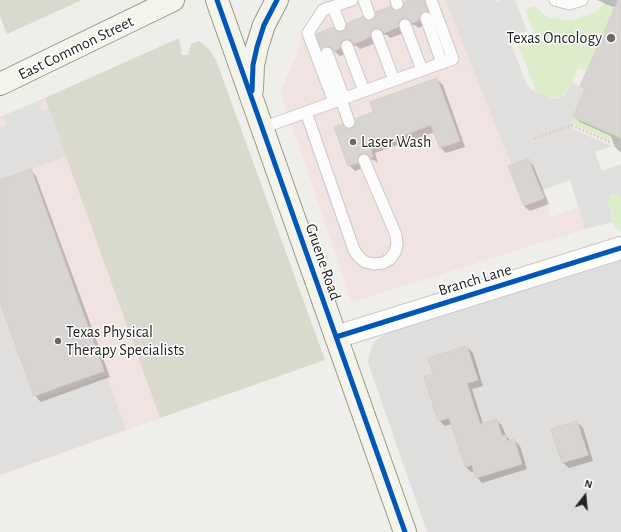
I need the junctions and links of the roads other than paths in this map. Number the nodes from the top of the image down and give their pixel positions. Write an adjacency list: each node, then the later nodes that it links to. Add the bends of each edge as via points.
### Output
1 (173, 0): 22 (street, East Common Street)
2 (217, 0): 24 (street, Gruene Road)
3 (277, 0): 24 (street, via 264,25 257,47 253,65)
4 (352, 0): 9 (lane)
5 (364, 0): 10 (lane)
6 (431, 0): 19 (lane, via 453,59)
7 (555, 0): 8 (lane, via 569,4)
8 (582, 0)
9 (333, 7): 12 (lane, via 323,10); 13 (lane)
10 (369, 14)
11 (426, 18): 19 (lane)
12 (316, 22): 15 (lane); 25 (lane, via 308,33)
13 (340, 25)
14 (405, 25): 20 (lane)
15 (320, 32)
16 (377, 35): 21 (lane)
17 (347, 46): 23 (lane)
18 (327, 53): 25 (lane)
19 (442, 63): 20 (lane)
20 (422, 70): 21 (lane)
21 (394, 80): 23 (lane)
22 (0, 84)
23 (364, 91): 25 (lane)
24 (252, 99): 28 (street, Gruene Road)
25 (340, 100): 26 (lane); 27 (lane)
26 (306, 112): 28 (lane); 29 (lane, via 354,250 366,262 383,263 395,252 396,235)
27 (350, 122)
28 (262, 128): 31 (street, Gruene Road)
29 (364, 160)
30 (621, 248): 31 (street, Branch Lane)
31 (336, 337): 32 (street, Gruene Road)
32 (405, 532)

